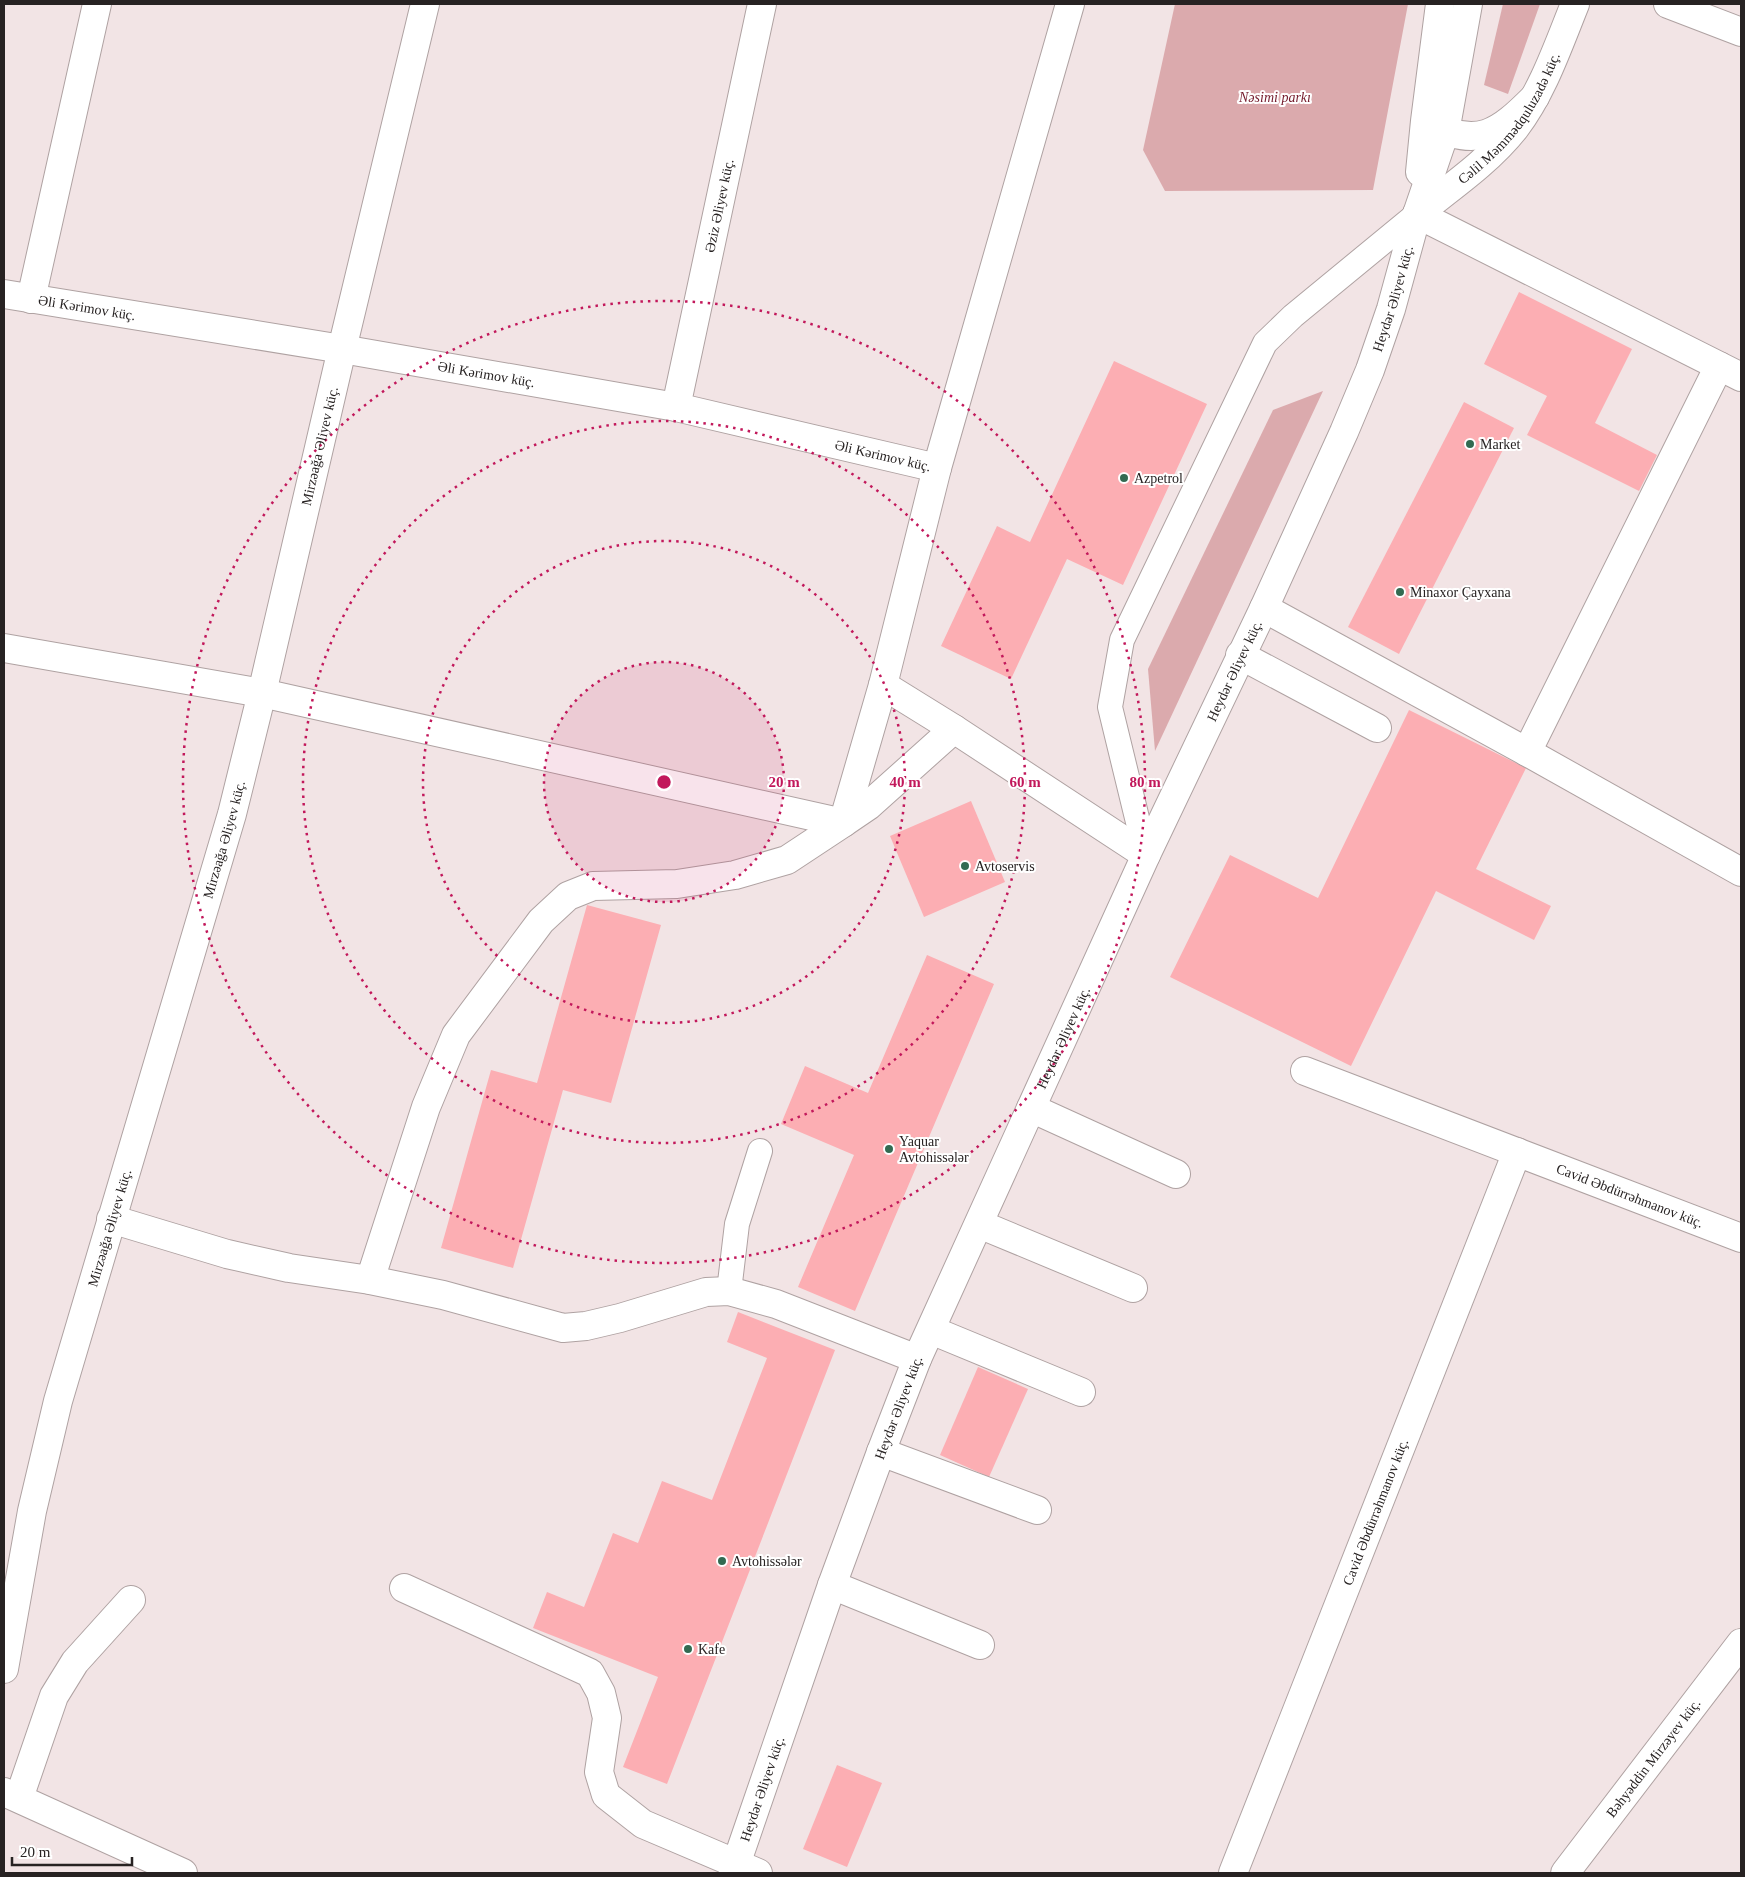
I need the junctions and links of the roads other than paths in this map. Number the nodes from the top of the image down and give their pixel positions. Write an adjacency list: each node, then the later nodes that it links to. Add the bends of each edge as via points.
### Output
1 (97, 4): 14 (main road, Əli Kərimov küç.)
2 (425, 4): 15 (main road, Mirzəağa Əliyev küç.)
3 (762, 4): 17 (main road, Əziz Əliyev küç.)
4 (1070, 4): 18 (main road)
5 (1440, 4): 11 (main road)
6 (1468, 4): 11 (main road)
7 (1575, 4): 10 (main road, Cəlil Məmmədquluzadə küç.)
8 (1668, 4): 9 (main road)
9 (1741, 32)
10 (1535, 97): 11 (main road, via 1510,122 1481,135 1462,136); 12 (main road, Cəlil Məmmədquluzadə küç., via 1514,128 1476,168)
11 (1435, 126): 12 (main road, Heydər Əliyev küç.)
12 (1417, 214): 16 (main road); 19 (main road, Heydər Əliyev küç., via 1391,309 1370,370); 28 (lane, via 1293,316 1265,344 1122,640 1110,707)
13 (4, 294): 14 (main road, Əli Kərimov küç.)
14 (31, 298): 15 (main road, Əli Kərimov küç.)
15 (342, 350): 17 (main road, Əli Kərimov küç.); 23 (main road, Mirzəağa Əliyev küç.)
16 (1730, 372): 26 (main road)
17 (676, 407): 18 (main road, Əli Kərimov küç.)
18 (938, 468): 22 (main road)
19 (1264, 608): 21 (main road, Heydər Əliyev küç.); 26 (main road)
20 (4, 648): 23 (main road)
21 (1240, 655): 24 (main road); 28 (main road, Heydər Əliyev küç.)
22 (883, 685): 25 (main road); 27 (main road)
23 (262, 693): 27 (main road); 35 (main road, Mirzəağa Əliyev küç., via 232,814)
24 (1376, 728)
25 (954, 730): 27 (main road, via 868,806); 28 (main road)
26 (1527, 752): 29 (main road)
27 (843, 823): 38 (main road, via 787,860 735,874 677,884 593,886 568,896 540,921 456,1035 426,1107)
28 (1146, 855): 31 (main road, Heydər Əliyev küç.)
29 (1741, 872)
30 (1305, 1071): 33 (main road, Cavid Əbdürrəhmanov küç.)
31 (1031, 1108): 34 (main road); 36 (main road, Heydər Əliyev küç.)
32 (760, 1151): 40 (lane, via 737,1224)
33 (1517, 1152): 37 (main road, Cavid Əbdürrəhmanov küç.); 55 (main road, Cavid Əbdürrəhmanov küç.)
34 (1176, 1174)
35 (111, 1219): 38 (main road, via 236,1256); 51 (main road, Mirzəağa Əliyev küç., via 54,1420 32,1511)
36 (979, 1224): 39 (main road); 41 (main road, Heydər Əliyev küç.)
37 (1741, 1238)
38 (370, 1280): 40 (main road, via 563,1328 611,1320 706,1292)
39 (1133, 1288)
40 (729, 1292): 42 (main road, via 776,1304)
41 (931, 1330): 42 (main road, Heydər Əliyev küç.); 43 (main road)
42 (917, 1359): 44 (main road, Heydər Əliyev küç.)
43 (1081, 1392)
44 (881, 1452): 45 (main road); 46 (main road, Heydər Əliyev küç.)
45 (1037, 1510)
46 (832, 1585): 50 (main road); 53 (main road, Heydər Əliyev küç.)
47 (404, 1588): 53 (main road, via 590,1673 601,1693 606,1718 599,1772 606,1795 643,1824)
48 (131, 1600): 52 (main road, via 75,1662 54,1696)
49 (1741, 1643): 56 (main road, Bəhyəddin Mirzəyev küç.)
50 (980, 1646)
51 (4, 1669)
52 (11, 1795): 54 (main road)
53 (742, 1870)
54 (183, 1873)
55 (1233, 1873)
56 (1565, 1873)

